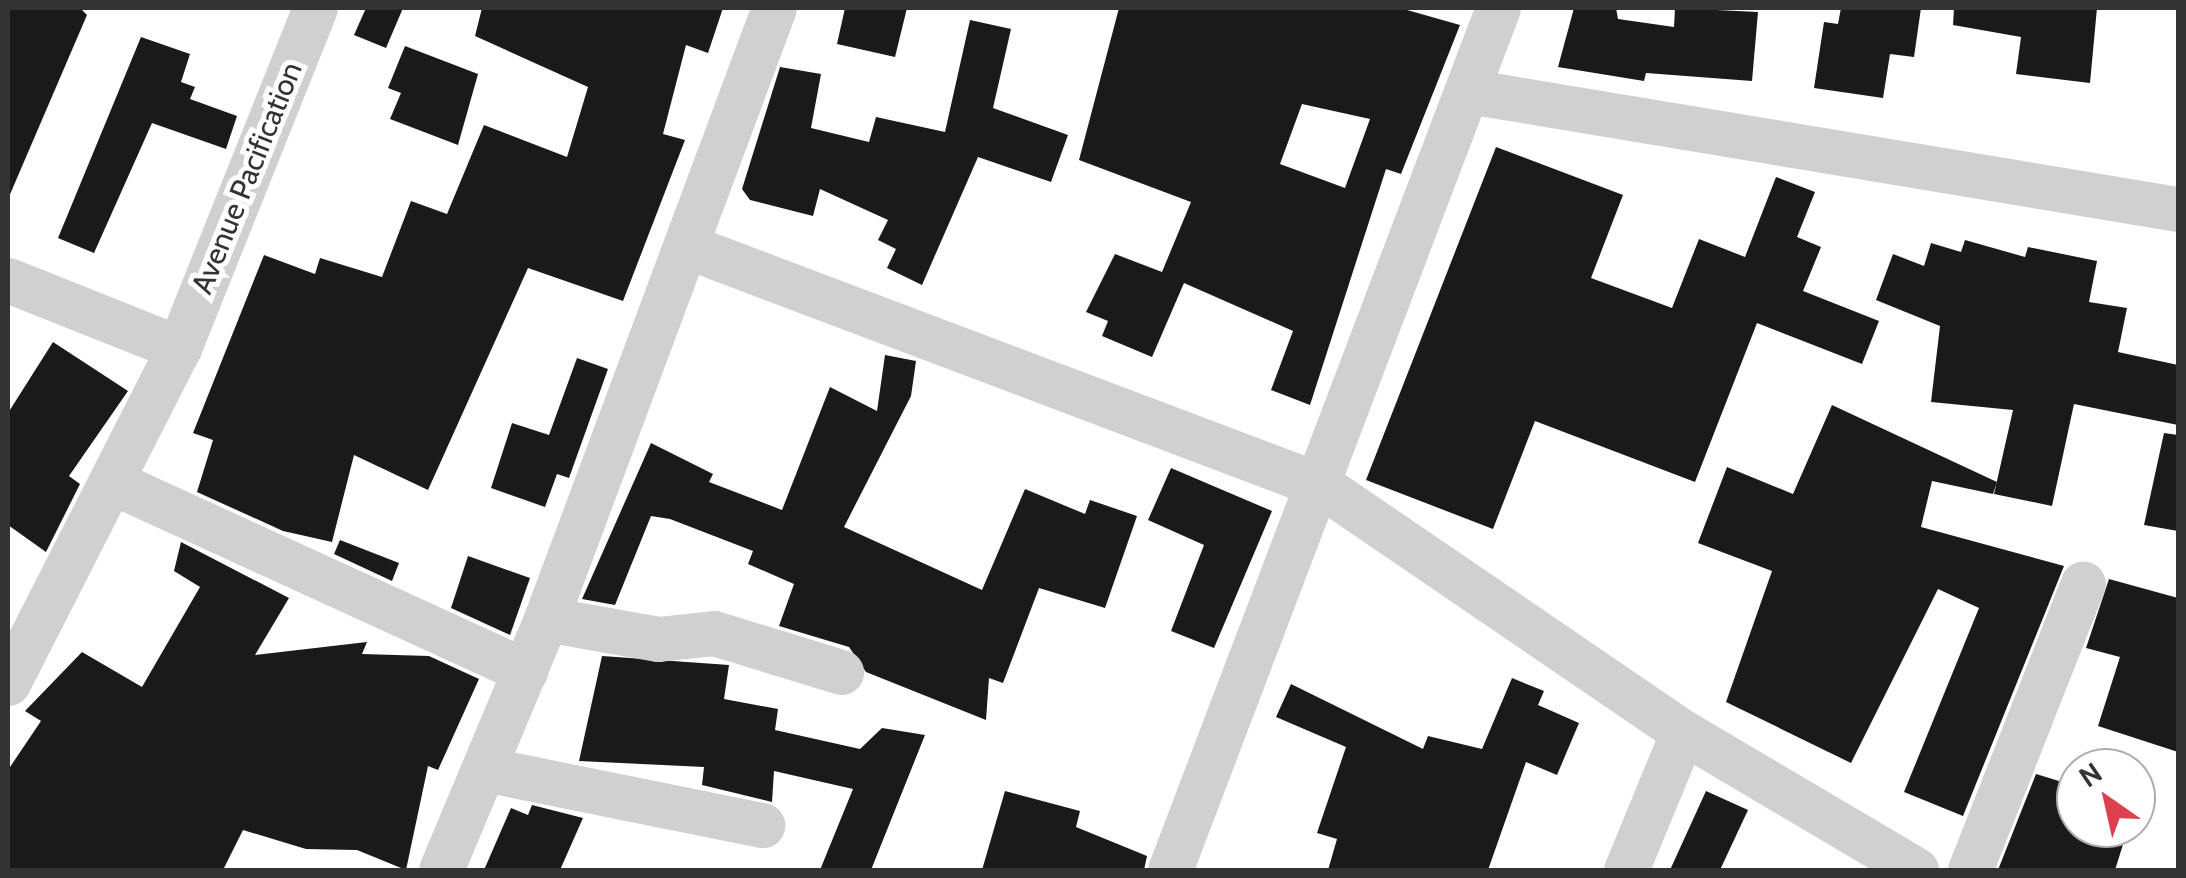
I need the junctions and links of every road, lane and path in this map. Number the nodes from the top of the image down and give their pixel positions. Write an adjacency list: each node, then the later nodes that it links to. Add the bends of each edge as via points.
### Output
1 (315, 8): 8 (street, Avenue Pacification)
2 (774, 8): 6 (street)
3 (1498, 8): 4 (street)
4 (1468, 91): 5 (street); 10 (street)
5 (2178, 210)
6 (689, 248): 10 (street); 12 (street)
7 (8, 280): 8 (street)
8 (179, 348): 9 (street, Avenue Pacification)
9 (116, 484): 13 (street); 15 (street, Avenue Pacification)
10 (1322, 486): 16 (street); 20 (street)
11 (2082, 584): 23 (street)
12 (546, 620): 13 (street); 14 (street, via 658,639 714,633)
13 (525, 671): 17 (street)
14 (841, 672)
15 (8, 683)
16 (1683, 732): 21 (street); 22 (street)
17 (484, 769): 18 (street); 19 (street)
18 (762, 825)
19 (441, 870)
20 (1170, 870)
21 (1626, 870)
22 (1916, 870)
23 (1970, 870)

